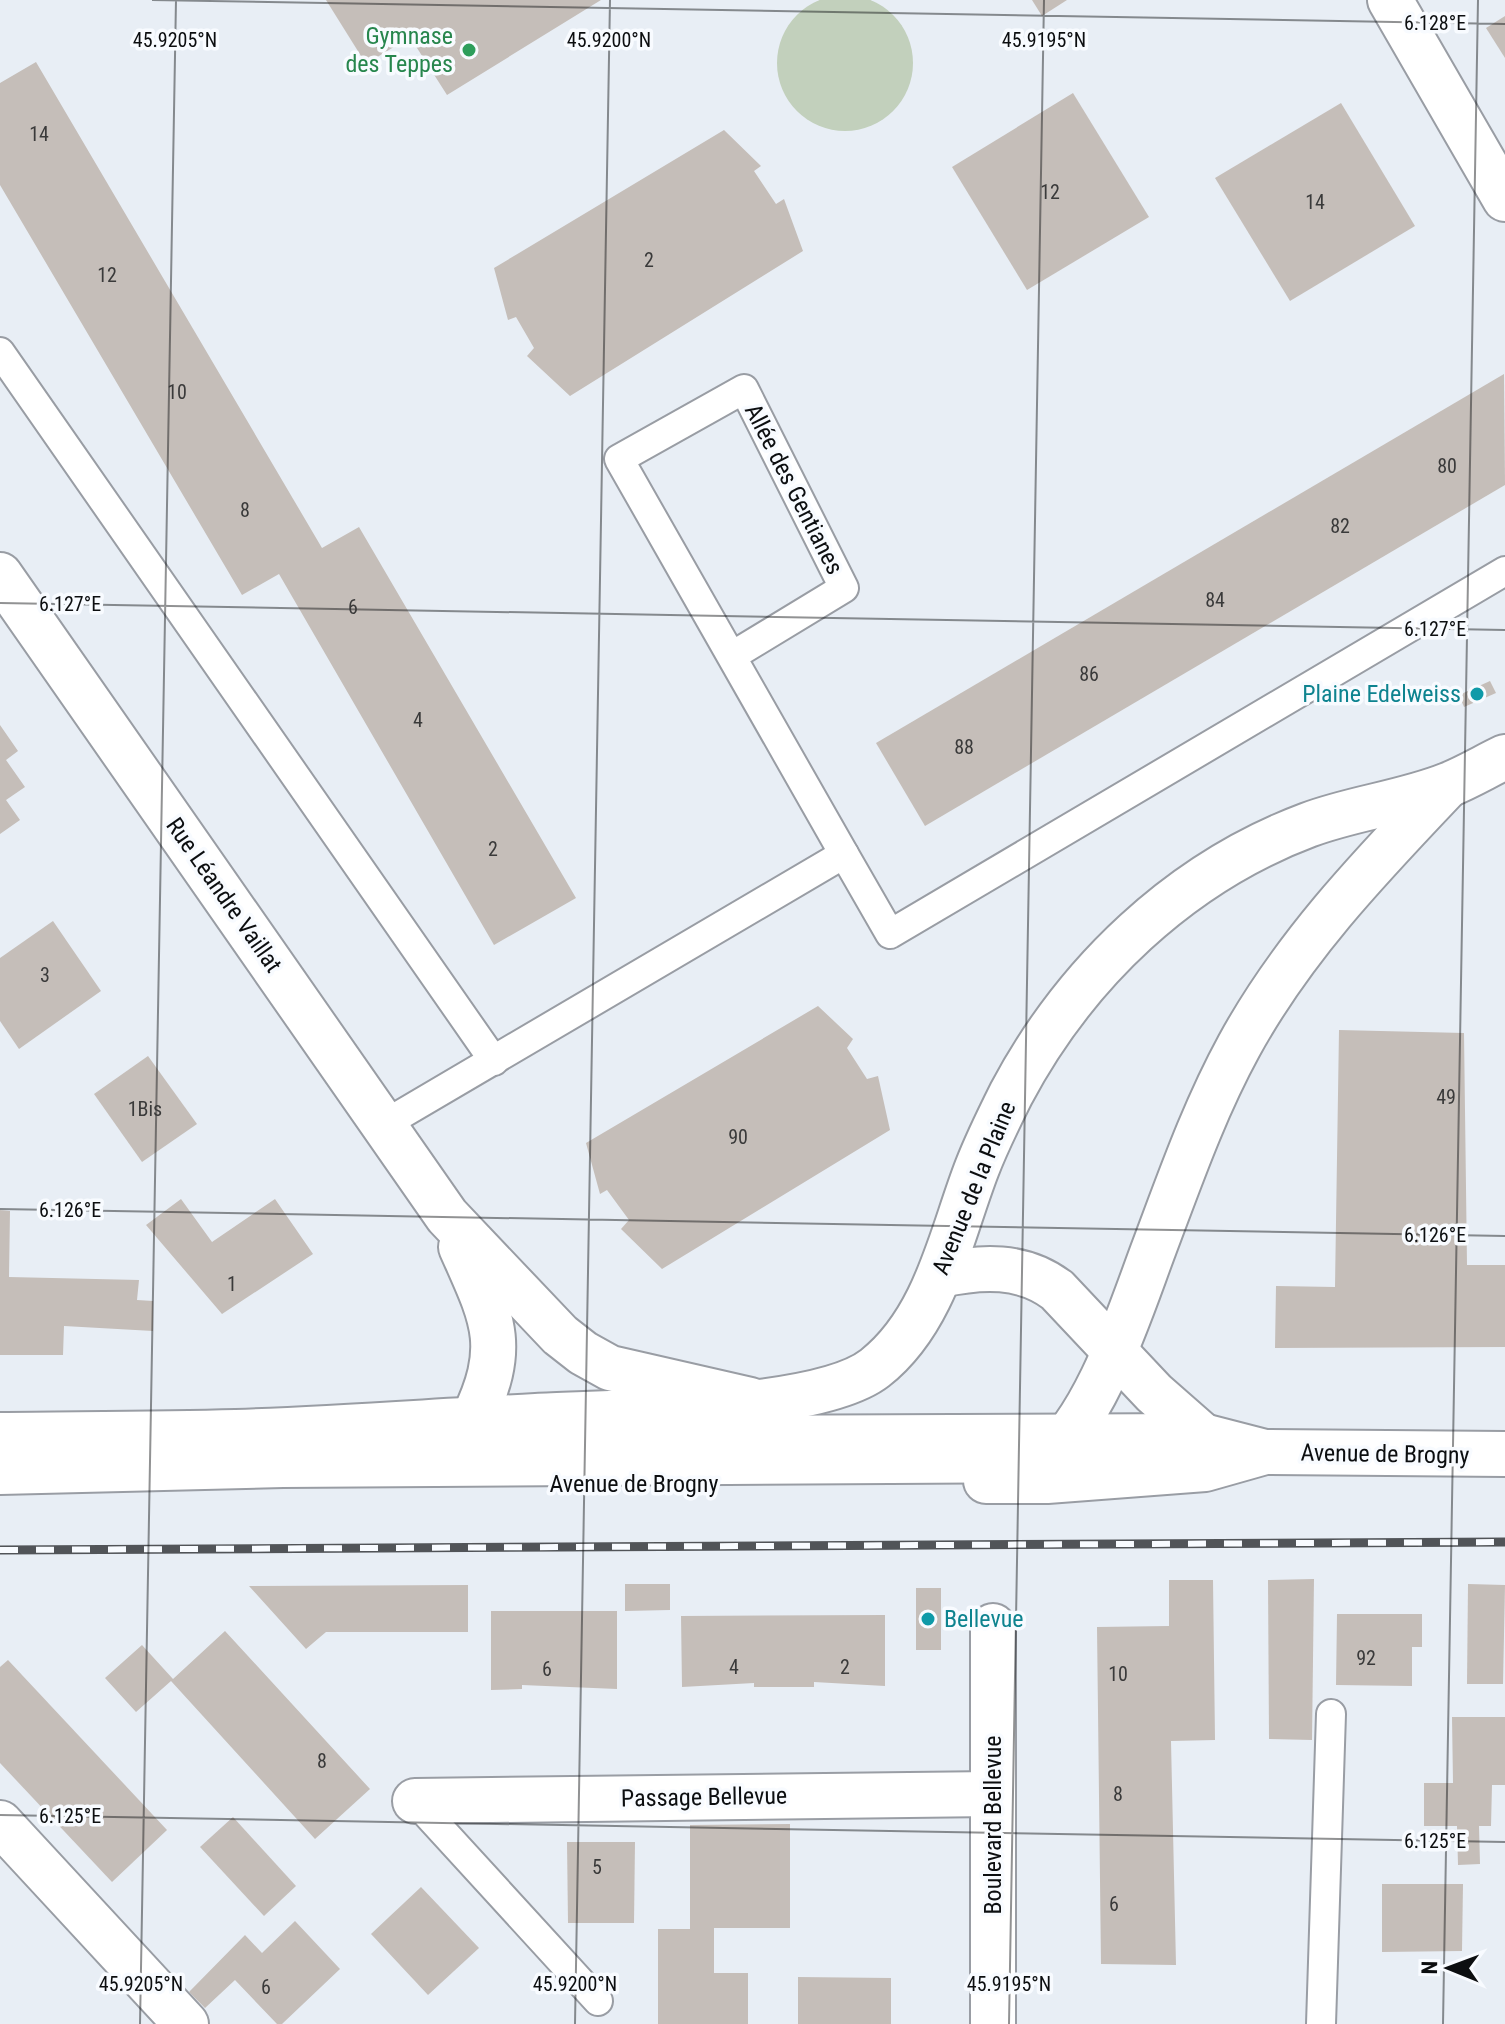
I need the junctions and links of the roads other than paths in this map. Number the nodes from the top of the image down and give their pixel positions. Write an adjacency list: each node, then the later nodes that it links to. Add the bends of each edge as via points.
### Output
1 (1390, 0): 2 (main road)
2 (1505, 199)
3 (0, 352): 10 (lane)
4 (1505, 571): 9 (lane, Allée des Gentianes, via 890,934)
5 (0, 575): 11 (main road, Rue Léandre Vaillat)
6 (732, 656): 6 (lane, Allée des Gentianes, via 844,588 744,389 619,459); 9 (lane, Allée des Gentianes)
7 (1505, 757): 8 (main road, Avenue de la Plaine)
8 (1447, 786): 13 (main road, Avenue de la Plaine, via 1310,824 1258,847 1216,869 1118,948 1041,1043 1012,1093 976,1170); 14 (main road, via 1342,897 1264,1002 1218,1086)
9 (844, 854): 10 (lane)
10 (494, 1061): 11 (lane)
11 (383, 1125): 12 (main road, Rue Léandre Vaillat)
12 (447, 1216): 15 (main road, Rue Léandre Vaillat, via 583,1353 610,1368); 16 (main road, Rue Léandre Vaillat, via 492,1318 491,1367)
13 (940, 1275): 14 (main road, via 996,1268 1039,1277); 15 (main road, Avenue de la Plaine, via 911,1327 874,1369 823,1391)
14 (1115, 1351): 19 (main road); 20 (main road)
15 (753, 1401): 16 (main road, Avenue de Brogny)
16 (473, 1419): 17 (main road, Avenue de Brogny)
17 (240, 1432): 18 (main road, Avenue de Brogny); 20 (main road, Avenue de Brogny, via 471,1441)
18 (0, 1435)
19 (1203, 1436): 20 (main road, Avenue de Brogny); 21 (main road, Avenue de Brogny)
20 (1056, 1448): 23 (main road, Avenue de Brogny)
21 (1265, 1452): 22 (main road, Avenue de Brogny); 24 (main road, Avenue de Brogny, via 1205,1469 1047,1481 284,1487)
22 (1505, 1454)
23 (0, 1472)
24 (0, 1480)
25 (993, 1626): 27 (main road, Boulevard Bellevue)
26 (1331, 1714): 33 (lane)
27 (993, 1794): 28 (main road, Passage Bellevue); 32 (main road, Boulevard Bellevue)
28 (415, 1801): 30 (lane)
29 (0, 1823): 31 (main road)
30 (598, 2001)
31 (186, 2024)
32 (993, 2024)
33 (1321, 2024)

